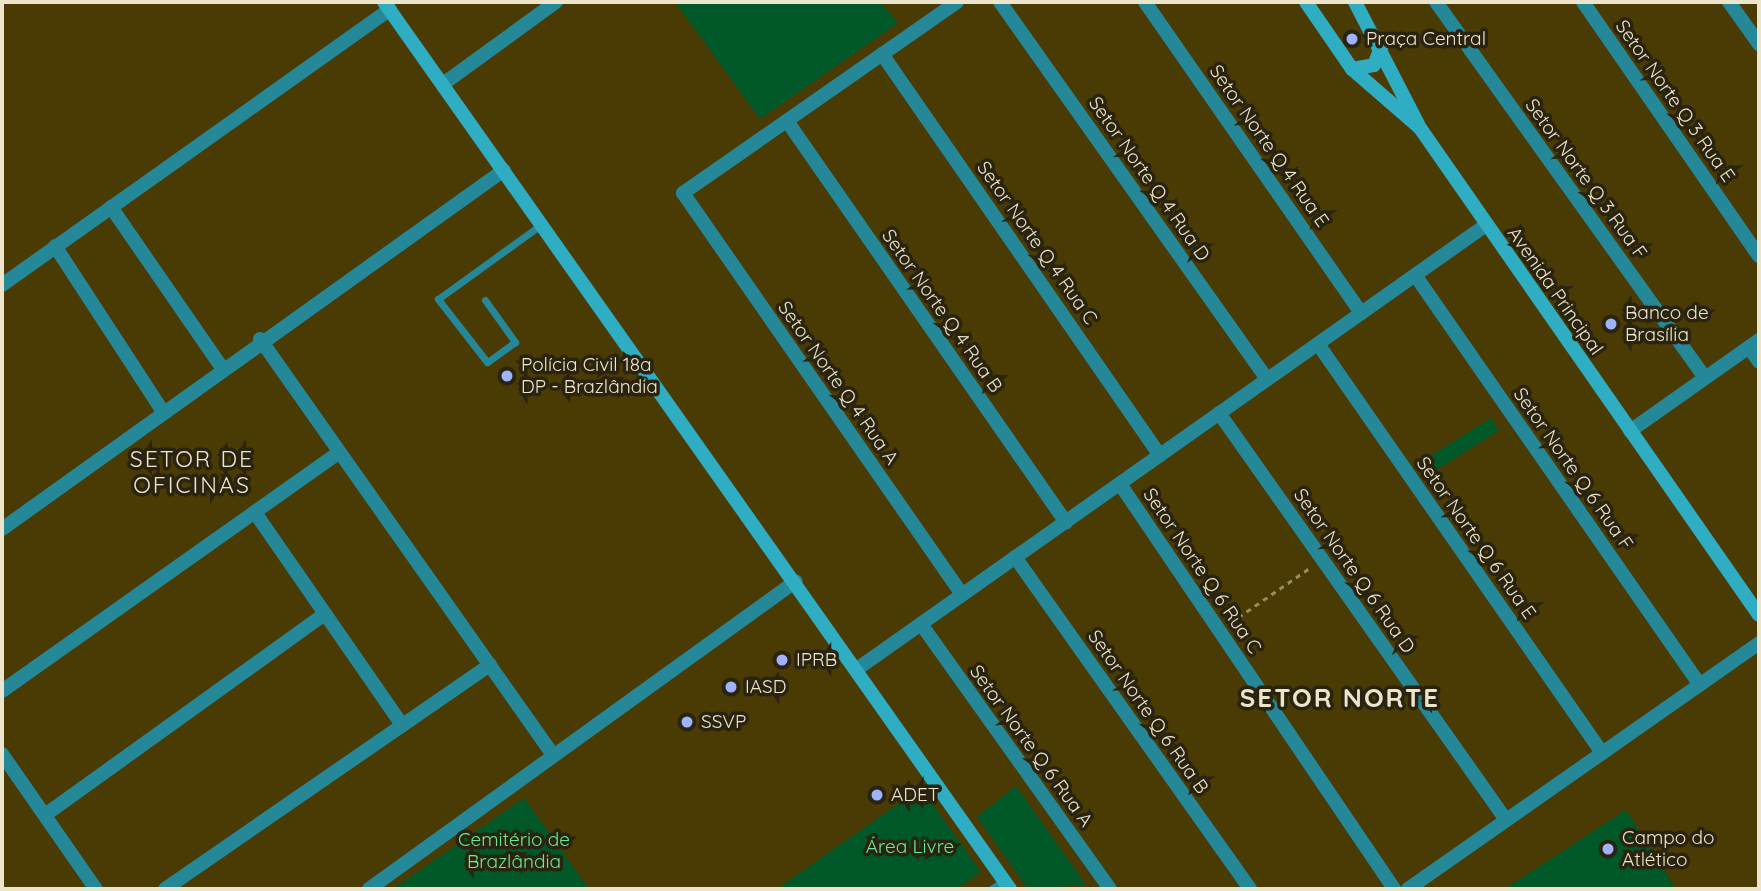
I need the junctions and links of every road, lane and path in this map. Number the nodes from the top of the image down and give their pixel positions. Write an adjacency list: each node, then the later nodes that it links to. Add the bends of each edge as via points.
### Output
1 (957, 2): 14 (street)
2 (1000, 2): 35 (street, Setor Norte Q 4 Rua D)
3 (1145, 2): 28 (street, Setor Norte Q 4 Rua E)
4 (1306, 2): 15 (street, Avenida Principal)
5 (1375, 2): 11 (street)
6 (1436, 2): 34 (street, Setor Norte Q 3 Rua F)
7 (1583, 2): 24 (street, Setor Norte Q 3 Rua E)
8 (1729, 2): 12 (street)
9 (553, 3): 16 (street)
10 (387, 6): 16 (street); 20 (street)
11 (1359, 6): 13 (street)
12 (1759, 44)
13 (1382, 45): 15 (street, via 1374,65); 18 (street)
14 (882, 54): 17 (street); 40 (street, Setor Norte Q 4 Rua C)
15 (1352, 69): 18 (street, Avenida Principal)
16 (443, 84): 19 (street)
17 (787, 121): 43 (street, Setor Norte Q 4 Rua B); 48 (street, Setor Norte Q 4 Rua A, via 683,193)
18 (1420, 128): 22 (street, Avenida Principal)
19 (504, 170): 21 (street); 29 (street)
20 (111, 206): 23 (street); 33 (street)
21 (543, 223): 27 (lane, via 438,299 487,362 515,342); 47 (street)
22 (1486, 225): 25 (street); 38 (street, Avenida Principal)
23 (55, 246): 26 (street); 36 (street)
24 (1759, 256)
25 (1415, 275): 28 (street); 56 (street, Setor Norte Q 6 Rua F)
26 (2, 285)
27 (485, 300)
28 (1361, 313): 31 (street)
29 (260, 339): 33 (street); 39 (street)
30 (1754, 343): 32 (street); 34 (street)
31 (1318, 344): 35 (street); 59 (street, Setor Norte Q 6 Rua E)
32 (1759, 362)
33 (222, 368): 36 (street)
34 (1705, 378): 38 (street)
35 (1267, 379): 37 (street)
36 (164, 413): 44 (street)
37 (1219, 413): 40 (street); 46 (street, Setor Norte Q 6 Rua D)
38 (1630, 431): 50 (street, Avenida Principal)
39 (338, 453): 42 (street); 54 (street)
40 (1160, 455): 41 (street)
41 (1120, 484): 43 (street); 52 (street, Setor Norte Q 6 Rua C)
42 (256, 514): 49 (street); 57 (street)
43 (1066, 523): 45 (street)
44 (2, 529)
45 (1015, 557): 48 (street); 70 (street, Setor Norte Q 6 Rua B)
46 (1322, 559): 52 (path); 63 (street, Setor Norte Q 6 Rua D)
47 (796, 581): 55 (street); 61 (street)
48 (962, 595): 51 (street)
49 (325, 614): 58 (street); 62 (street)
50 (1759, 615)
51 (920, 624): 55 (street); 69 (street, Setor Norte Q 6 Rua A)
52 (1219, 631): 71 (street, Setor Norte Q 6 Rua C)
53 (1759, 643): 56 (street)
54 (490, 665): 58 (street); 61 (street)
55 (857, 669): 64 (street)
56 (1700, 685): 59 (street)
57 (2, 691)
58 (402, 725): 66 (street)
59 (1602, 753): 63 (street)
60 (2, 754): 62 (street)
61 (553, 755): 67 (street)
62 (45, 815): 65 (street)
63 (1506, 820): 72 (street)
64 (1007, 885): 68 (lane)
65 (96, 889)
66 (165, 889)
67 (369, 889)
68 (991, 889)
69 (1110, 889)
70 (1250, 889)
71 (1394, 889)
72 (1408, 889)

